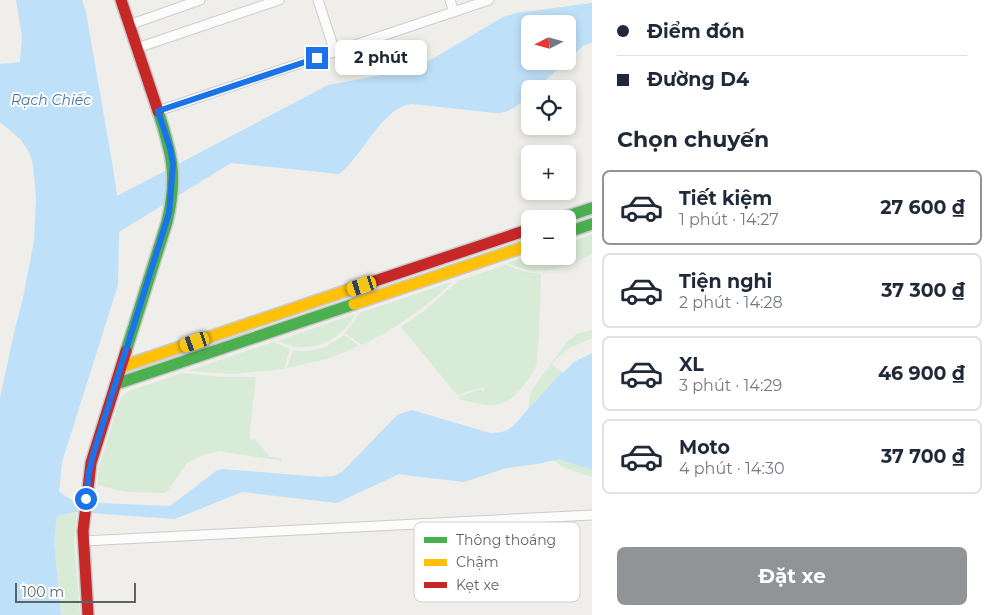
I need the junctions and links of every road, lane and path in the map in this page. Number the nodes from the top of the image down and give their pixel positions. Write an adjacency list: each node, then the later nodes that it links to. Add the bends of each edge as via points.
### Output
1 (121, 0): 9 (street)
2 (200, 0): 7 (street)
3 (279, 0): 10 (street)
4 (318, 0): 11 (street)
5 (450, 0): 8 (street)
6 (490, 0): 8 (street)
7 (184, 3): 9 (street)
8 (454, 12): 11 (street)
9 (129, 25): 10 (street)
10 (137, 48): 12 (street)
11 (335, 52): 12 (street)
12 (158, 111): 23 (street, via 173,164 171,205)
13 (592, 208): 14 (street)
14 (576, 213)
15 (592, 224): 16 (street)
16 (576, 229)
17 (521, 231): 19 (street)
18 (521, 248): 20 (street)
19 (454, 254): 20 (street); 21 (street)
20 (458, 269): 22 (street)
21 (269, 317): 22 (street); 23 (street)
22 (273, 331): 24 (street)
23 (121, 366): 24 (street)
24 (116, 384): 28 (street, via 90,463)
25 (592, 515): 26 (street)
26 (460, 522)
27 (414, 524): 28 (street)
28 (83, 542): 29 (street)
29 (88, 615)

